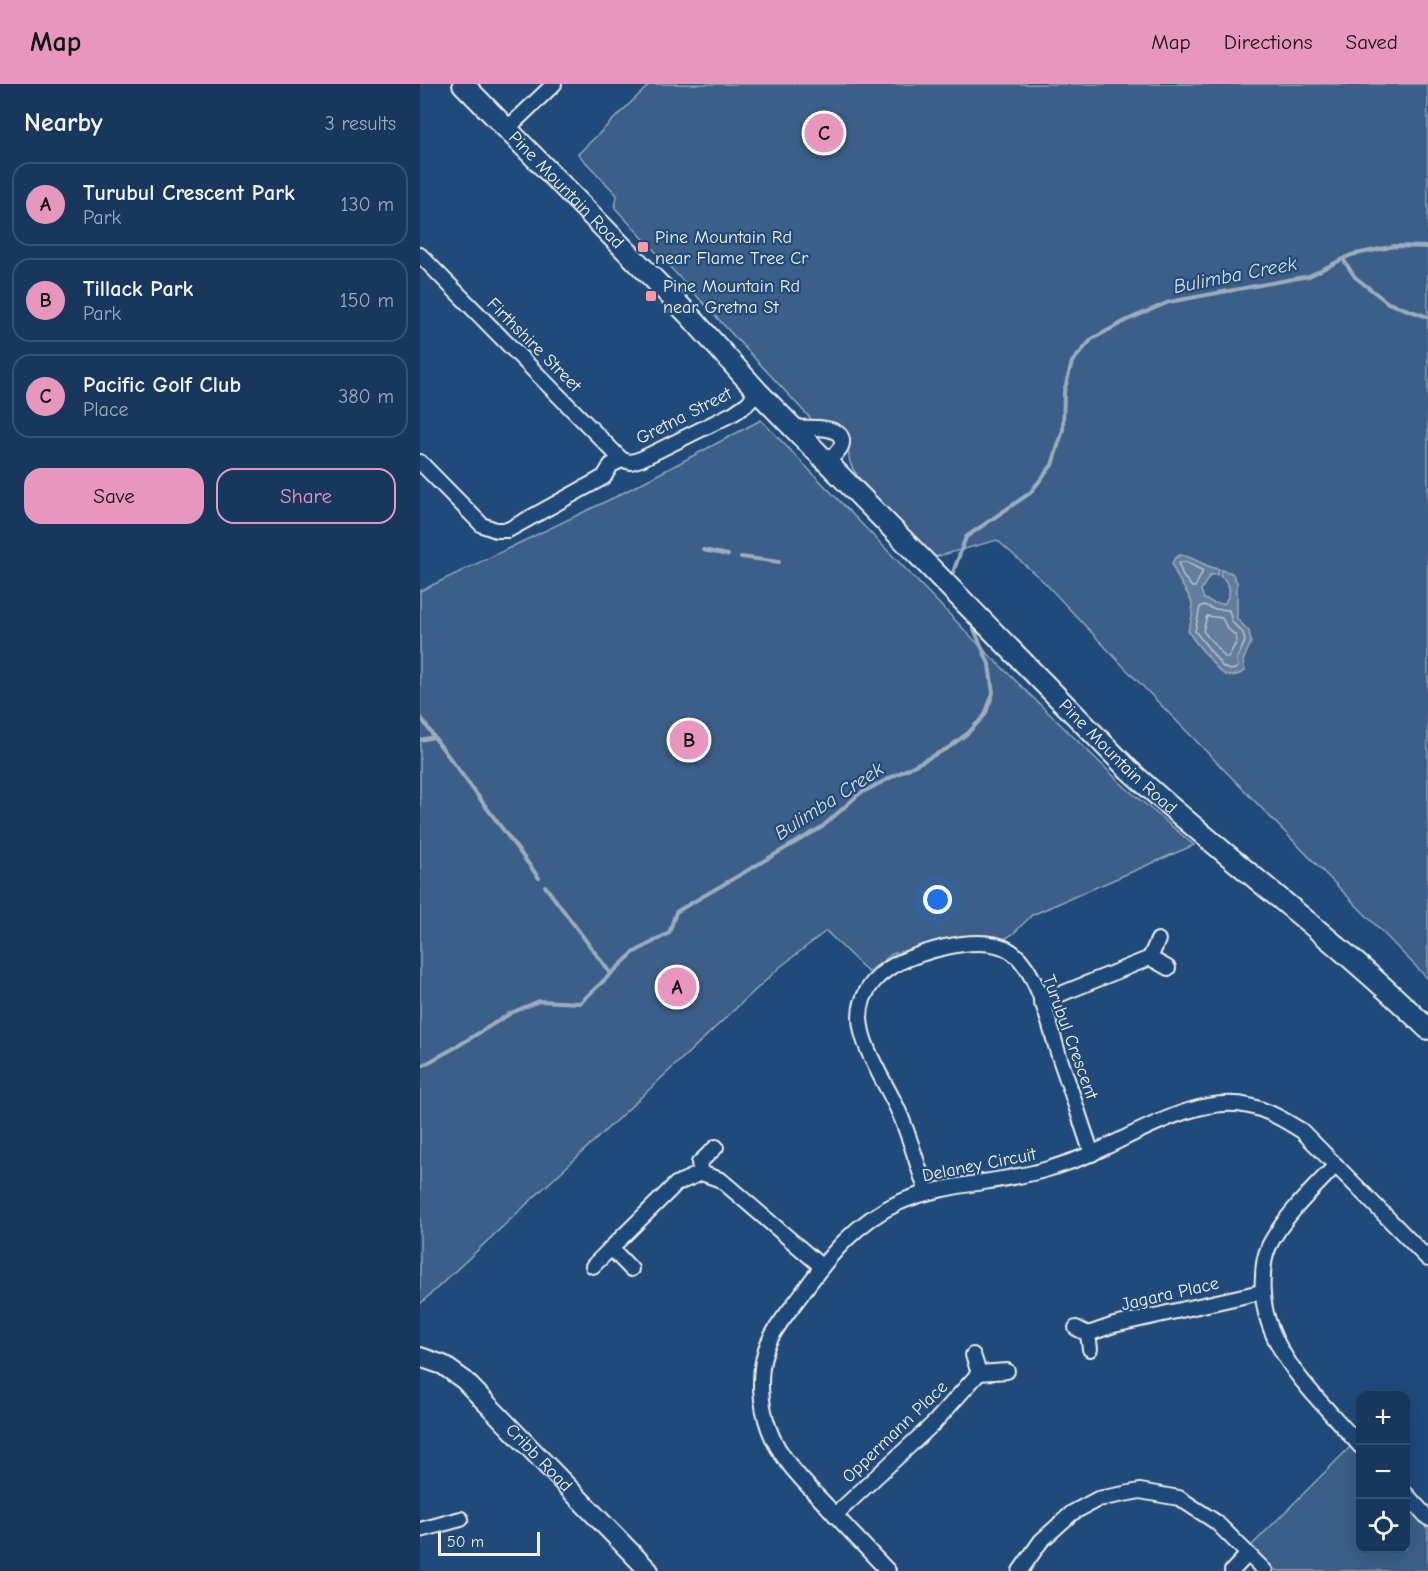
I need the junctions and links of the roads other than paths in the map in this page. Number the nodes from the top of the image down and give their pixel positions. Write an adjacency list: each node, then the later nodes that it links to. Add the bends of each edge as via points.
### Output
1 (463, 84): 3 (main road, Pine Mountain Road)
2 (554, 84): 3 (street)
3 (507, 129): 5 (main road, Pine Mountain Road, via 688,314)
4 (420, 255): 7 (street, Firthshire Street)
5 (758, 392): 6 (main road, Pine Mountain Road); 7 (street, Gretna Street, via 734,413 641,459)
6 (793, 428): 9 (main road, Pine Mountain Road); 9 (street, via 826,428 841,437 839,449)
7 (622, 460): 8 (street, Gretna Street, via 610,465 604,477 508,530 482,525)
8 (420, 462)
9 (827, 463): 14 (main road, Pine Mountain Road, via 1153,792 1360,964)
10 (1158, 940): 11 (street)
11 (1150, 958): 12 (street); 13 (street)
12 (1168, 968)
13 (1041, 1002): 16 (street, Turubul Crescent); 19 (street, Turubul Crescent, via 1023,963 1011,951 991,943 968,942 909,958 889,967 874,980 863,999 863,1038 899,1112)
14 (1428, 1029)
15 (716, 1147): 18 (street, via 699,1163)
16 (1092, 1154): 17 (street, Delaney Circuit, via 1203,1106 1228,1104 1249,1106 1279,1117 1302,1131); 19 (street, Delaney Circuit, via 1046,1170)
17 (1336, 1165): 21 (street, Delaney Circuit); 25 (street, via 1285,1221 1268,1248)
18 (701, 1173): 20 (street, via 676,1184); 23 (street, via 721,1180)
19 (927, 1192): 23 (street, Delaney Circuit, via 869,1219 845,1239)
20 (611, 1248): 22 (street); 24 (street)
21 (1428, 1259)
22 (593, 1266)
23 (822, 1267): 33 (street, Delaney Circuit, via 766,1347 760,1378 769,1431 798,1476)
24 (631, 1269)
25 (1262, 1292): 26 (street, Jagara Place, via 1082,1331); 31 (street, via 1271,1332 1279,1347)
26 (1090, 1349)
27 (973, 1355): 30 (street)
28 (420, 1356): 38 (street, Cribb Road, via 443,1365 464,1380)
29 (1007, 1371): 30 (street)
30 (979, 1373): 33 (street, Oppermann Place, via 934,1423)
31 (1359, 1445)
32 (1410, 1498): 34 (street)
33 (835, 1515): 39 (street, Delaney Circuit)
34 (1428, 1518)
35 (461, 1519): 36 (street)
36 (420, 1530)
37 (1248, 1554): 40 (street, via 1216,1522 1179,1498 1140,1491 1098,1499 1072,1513 1041,1541); 41 (street); 42 (street)
38 (649, 1571)
39 (888, 1571)
40 (1020, 1571)
41 (1232, 1571)
42 (1265, 1571)

